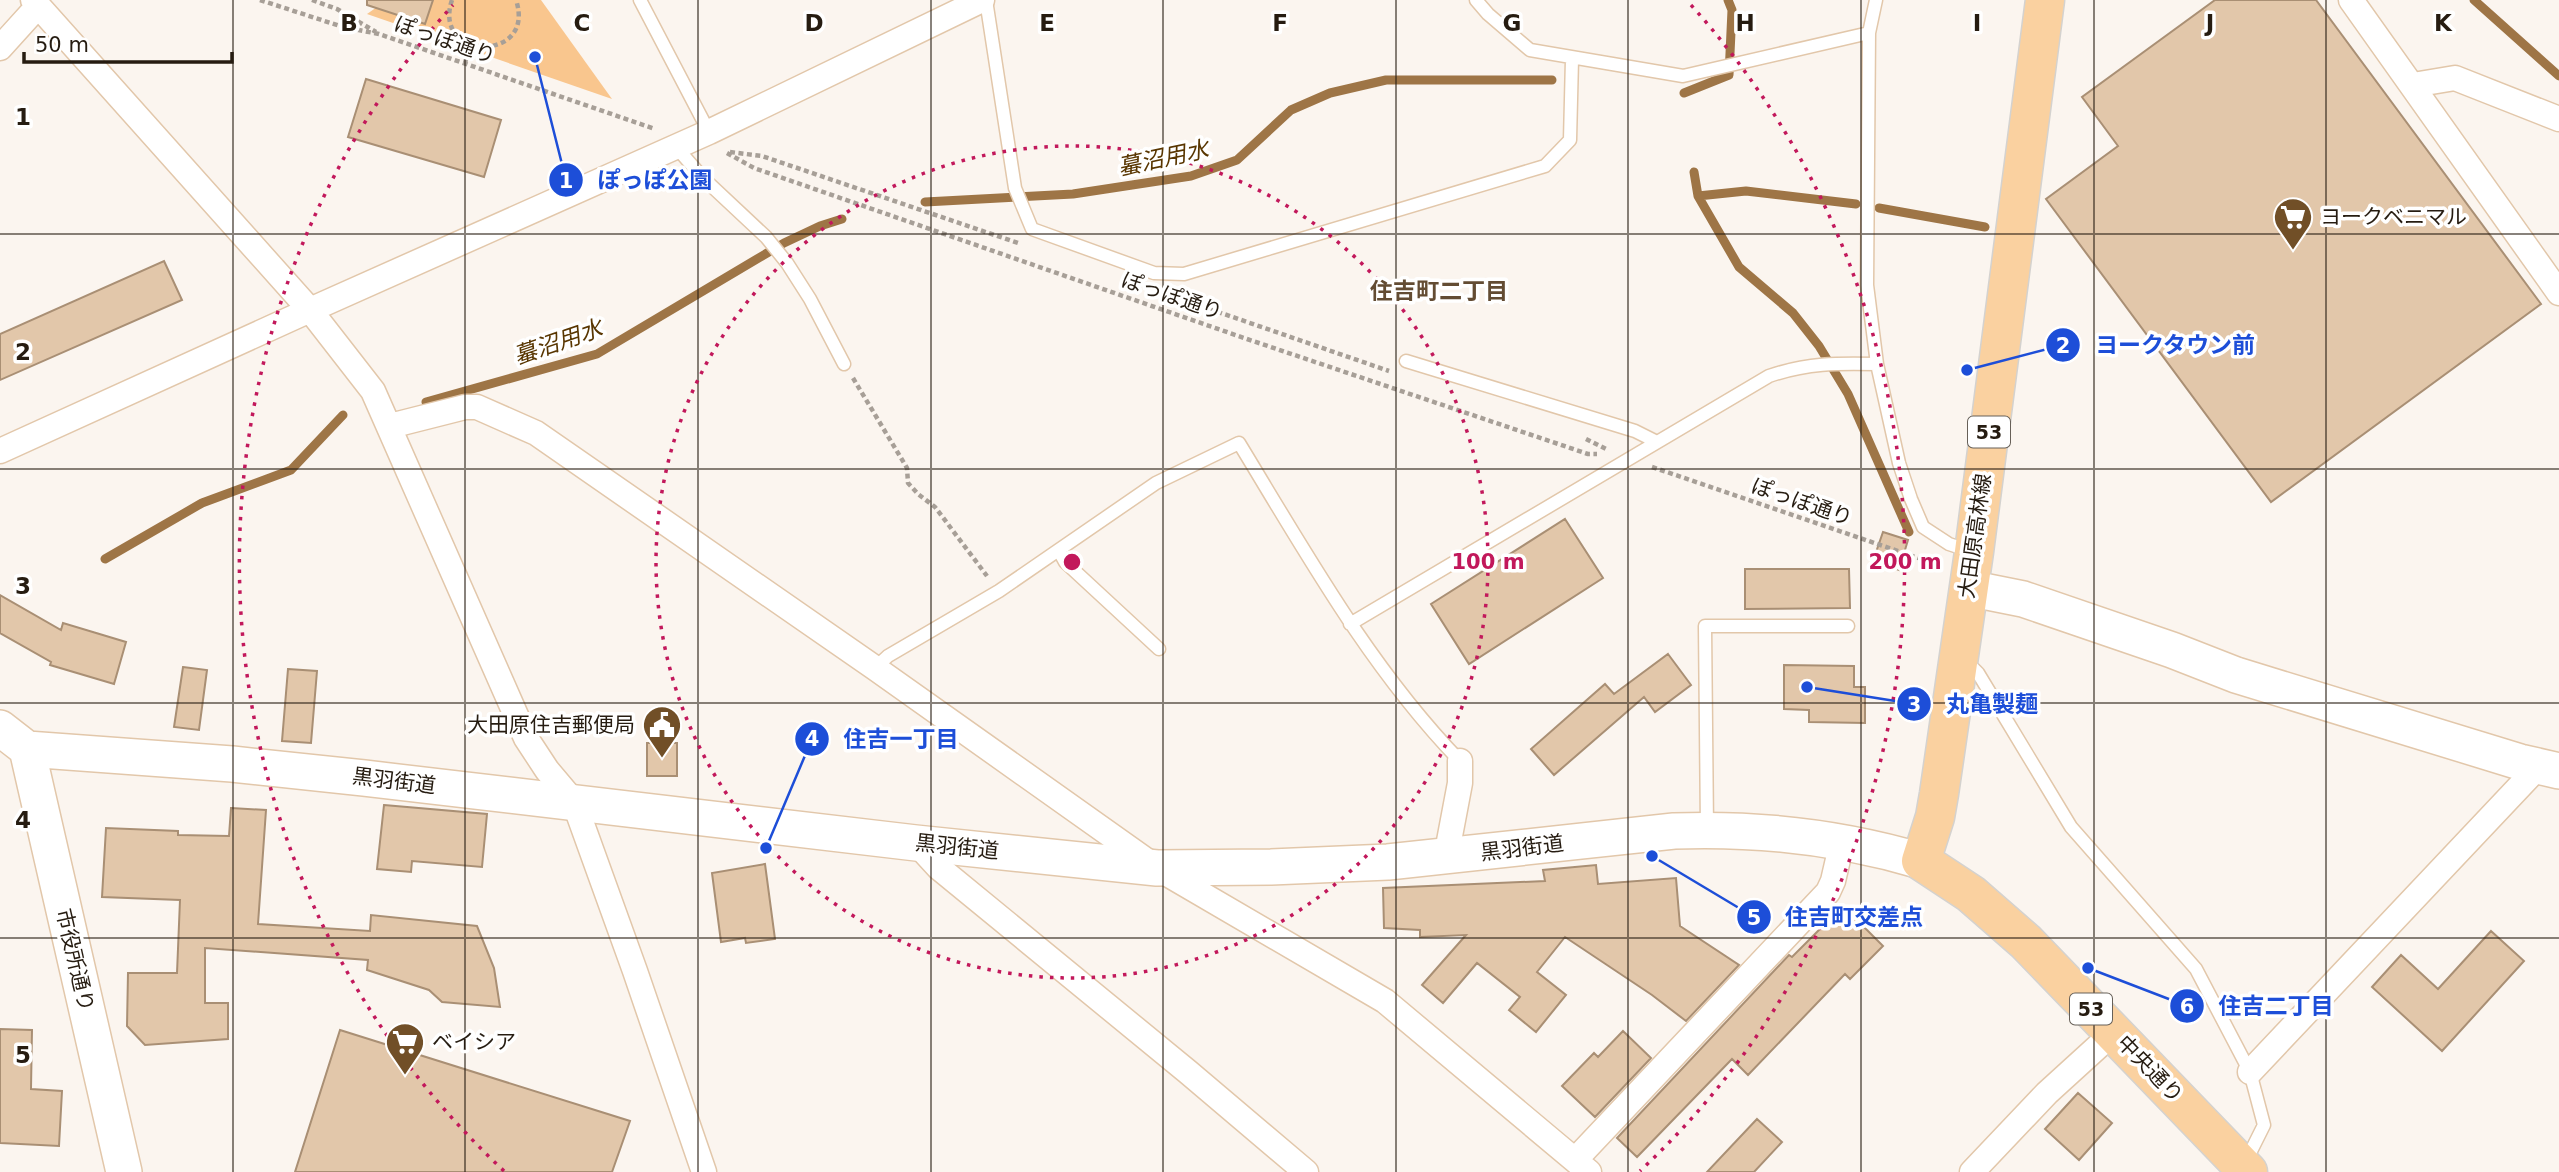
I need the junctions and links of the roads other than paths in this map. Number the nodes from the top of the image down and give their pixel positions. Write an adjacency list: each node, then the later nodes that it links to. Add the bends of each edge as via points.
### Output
1 (640, 0): 13 (lane)
2 (984, 0): 10 (lane, via 1015,188 1032,229 1154,273 1184,274 1545,166 1570,139); 13 (street)
3 (1476, 0): 10 (lane, via 1530,50)
4 (1876, 0): 8 (lane)
5 (2045, 0): 24 (main road, 大田原高林線 / 53)
6 (2351, 0): 11 (street)
7 (35, 3): 9 (street); 16 (street)
8 (1869, 33): 10 (lane, via 1683,76); 19 (lane, via 1867,285)
9 (0, 48)
10 (1572, 59)
11 (2413, 85): 12 (street, via 2455,78); 15 (street)
12 (2559, 119)
13 (709, 132): 14 (street)
14 (667, 138): 16 (street); 18 (lane, via 787,263)
15 (2559, 293)
16 (310, 310): 20 (street, via 373,391); 22 (street)
17 (1406, 361): 21 (lane, via 1635,430)
18 (844, 364)
19 (1877, 364): 21 (lane, via 1823,363 1769,376); 24 (lane, via 1910,499 1923,527 1949,544)
20 (390, 426): 29 (street, via 477,407 536,433); 34 (street, via 526,738)
21 (1657, 442): 25 (lane)
22 (0, 451)
23 (1059, 551): 25 (lane, via 1156,483 1239,443); 27 (lane, via 1065,562); 29 (lane)
24 (1963, 569): 28 (main road, 大田原高林線 / 53); 33 (street, via 2023,599 2236,675)
25 (1350, 624): 32 (lane)
26 (1848, 626): 35 (lane, via 1704,626)
27 (1159, 649)
28 (1959, 653): 39 (main road, 大田原高林線 / 53, via 1935,817); 42 (lane, via 1978,673 2071,827 2196,969)
29 (875, 668): 40 (street)
30 (0, 728): 31 (street)
31 (27, 749): 34 (street, 黒羽街道, via 245,765); 45 (street, 市役所通り)
32 (1460, 761): 38 (street)
33 (2549, 769): 42 (street)
34 (574, 803): 37 (street, 黒羽街道); 46 (street)
35 (1707, 830): 36 (street, 黒羽街道, via 1752,830); 38 (street, 黒羽街道)
36 (1842, 842): 39 (street, 黒羽街道); 43 (street, via 1828,892)
37 (916, 843): 40 (street, 黒羽街道); 47 (street, via 938,867)
38 (1446, 857): 40 (street, 黒羽街道)
39 (1921, 861): 41 (main road, 中央通り / 53, via 1971,894 2026,942)
40 (1157, 868): 43 (street, via 1385,1001)
41 (2114, 1032): 44 (main road, 中央通り / 53); 48 (street, via 2047,1093)
42 (2250, 1072): 44 (lane, via 2264,1125)
43 (1582, 1166)
44 (2246, 1169)
45 (124, 1172)
46 (704, 1172)
47 (1306, 1172)
48 (1972, 1172)

